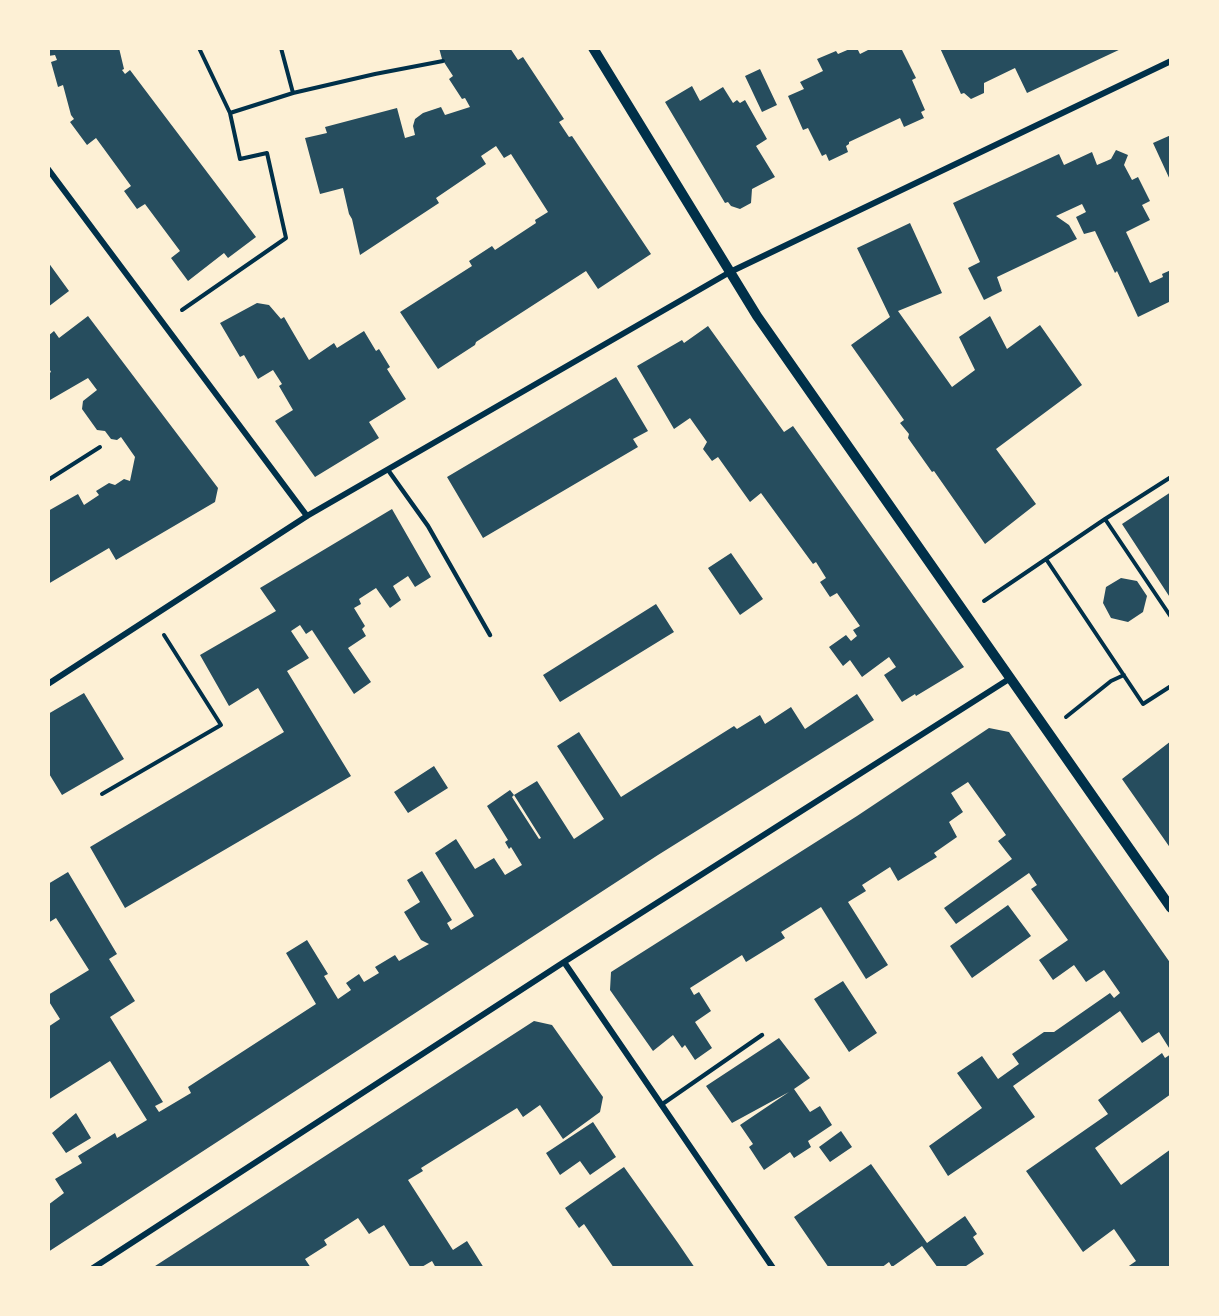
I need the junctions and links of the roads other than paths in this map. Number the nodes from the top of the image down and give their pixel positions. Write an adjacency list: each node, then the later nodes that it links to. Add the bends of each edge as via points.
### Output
1 (593, 48): 4 (street)
2 (1171, 61): 4 (street)
3 (48, 169): 6 (street)
4 (730, 272): 5 (street); 8 (street)
5 (388, 470): 6 (street); 7 (lane, via 428,526)
6 (307, 516): 9 (street)
7 (490, 635)
8 (1010, 679): 10 (street); 11 (street)
9 (48, 684)
10 (1171, 908)
11 (564, 962): 13 (street); 14 (street)
12 (762, 1035): 13 (lane)
13 (662, 1105): 15 (street)
14 (93, 1268)
15 (773, 1268)

